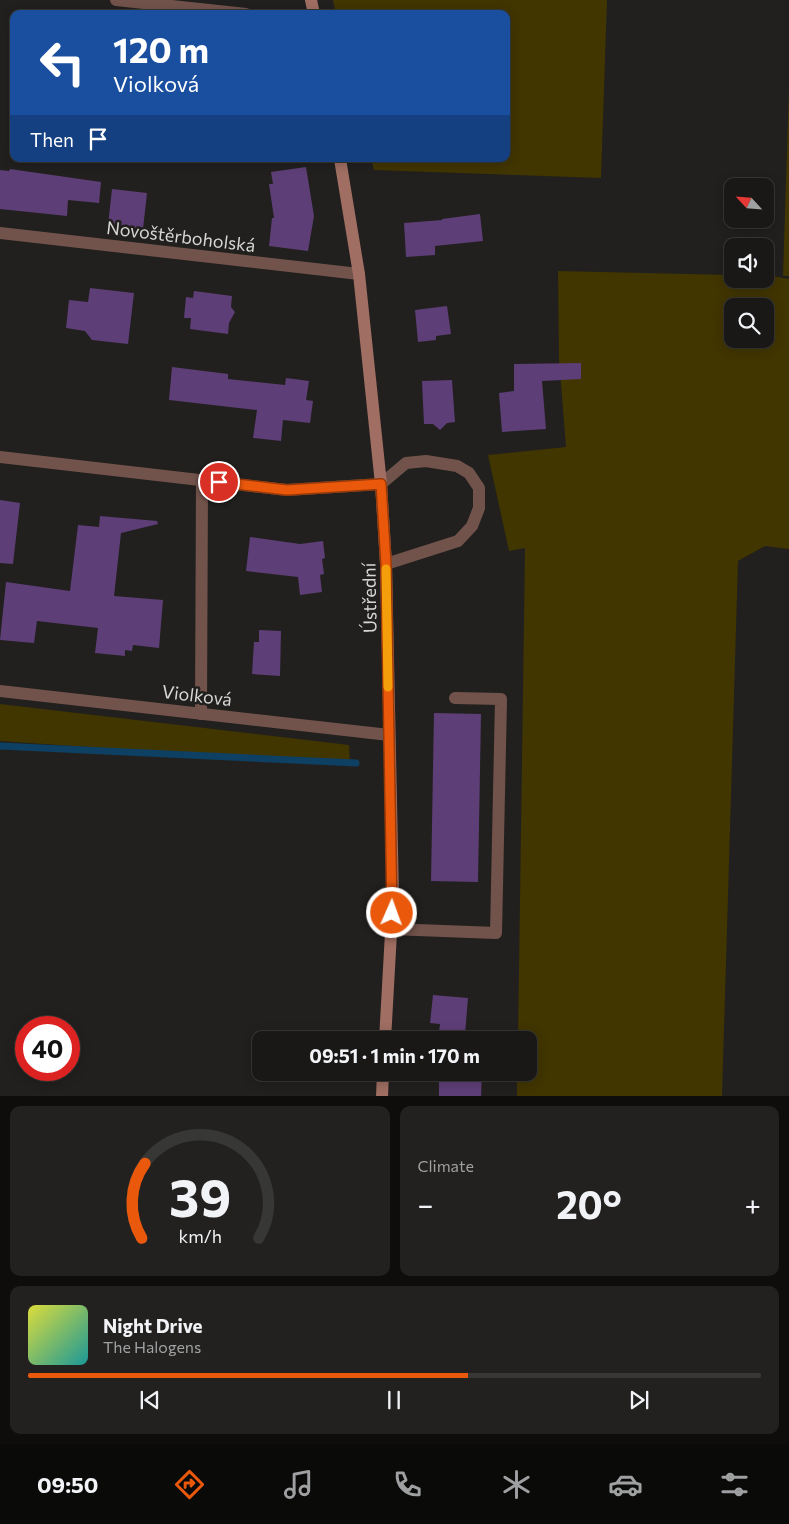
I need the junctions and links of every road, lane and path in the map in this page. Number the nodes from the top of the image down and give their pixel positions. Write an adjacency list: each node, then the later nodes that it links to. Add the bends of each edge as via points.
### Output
1 (116, 0): 2 (street)
2 (209, 10)
3 (340, 162): 5 (street, Ústřední)
4 (0, 233): 5 (street, Novoštěrboholská)
5 (359, 274): 8 (street, Ústřední)
6 (0, 457): 7 (street)
7 (202, 480): 8 (street, via 287,490); 12 (street)
8 (381, 484): 9 (street, Ústřední); 9 (street, via 406,463 426,462 457,466 469,473 479,488 476,517 458,541)
9 (386, 564): 13 (street, Ústřední)
10 (0, 690): 12 (street, Violková)
11 (455, 698): 14 (street, via 501,699 496,933)
12 (201, 714): 13 (street, Violková)
13 (389, 735): 14 (street, Ústřední)
14 (391, 929): 15 (street, Ústřední)
15 (385, 1031)
16 (383, 1081): 17 (street)
17 (382, 1096)

